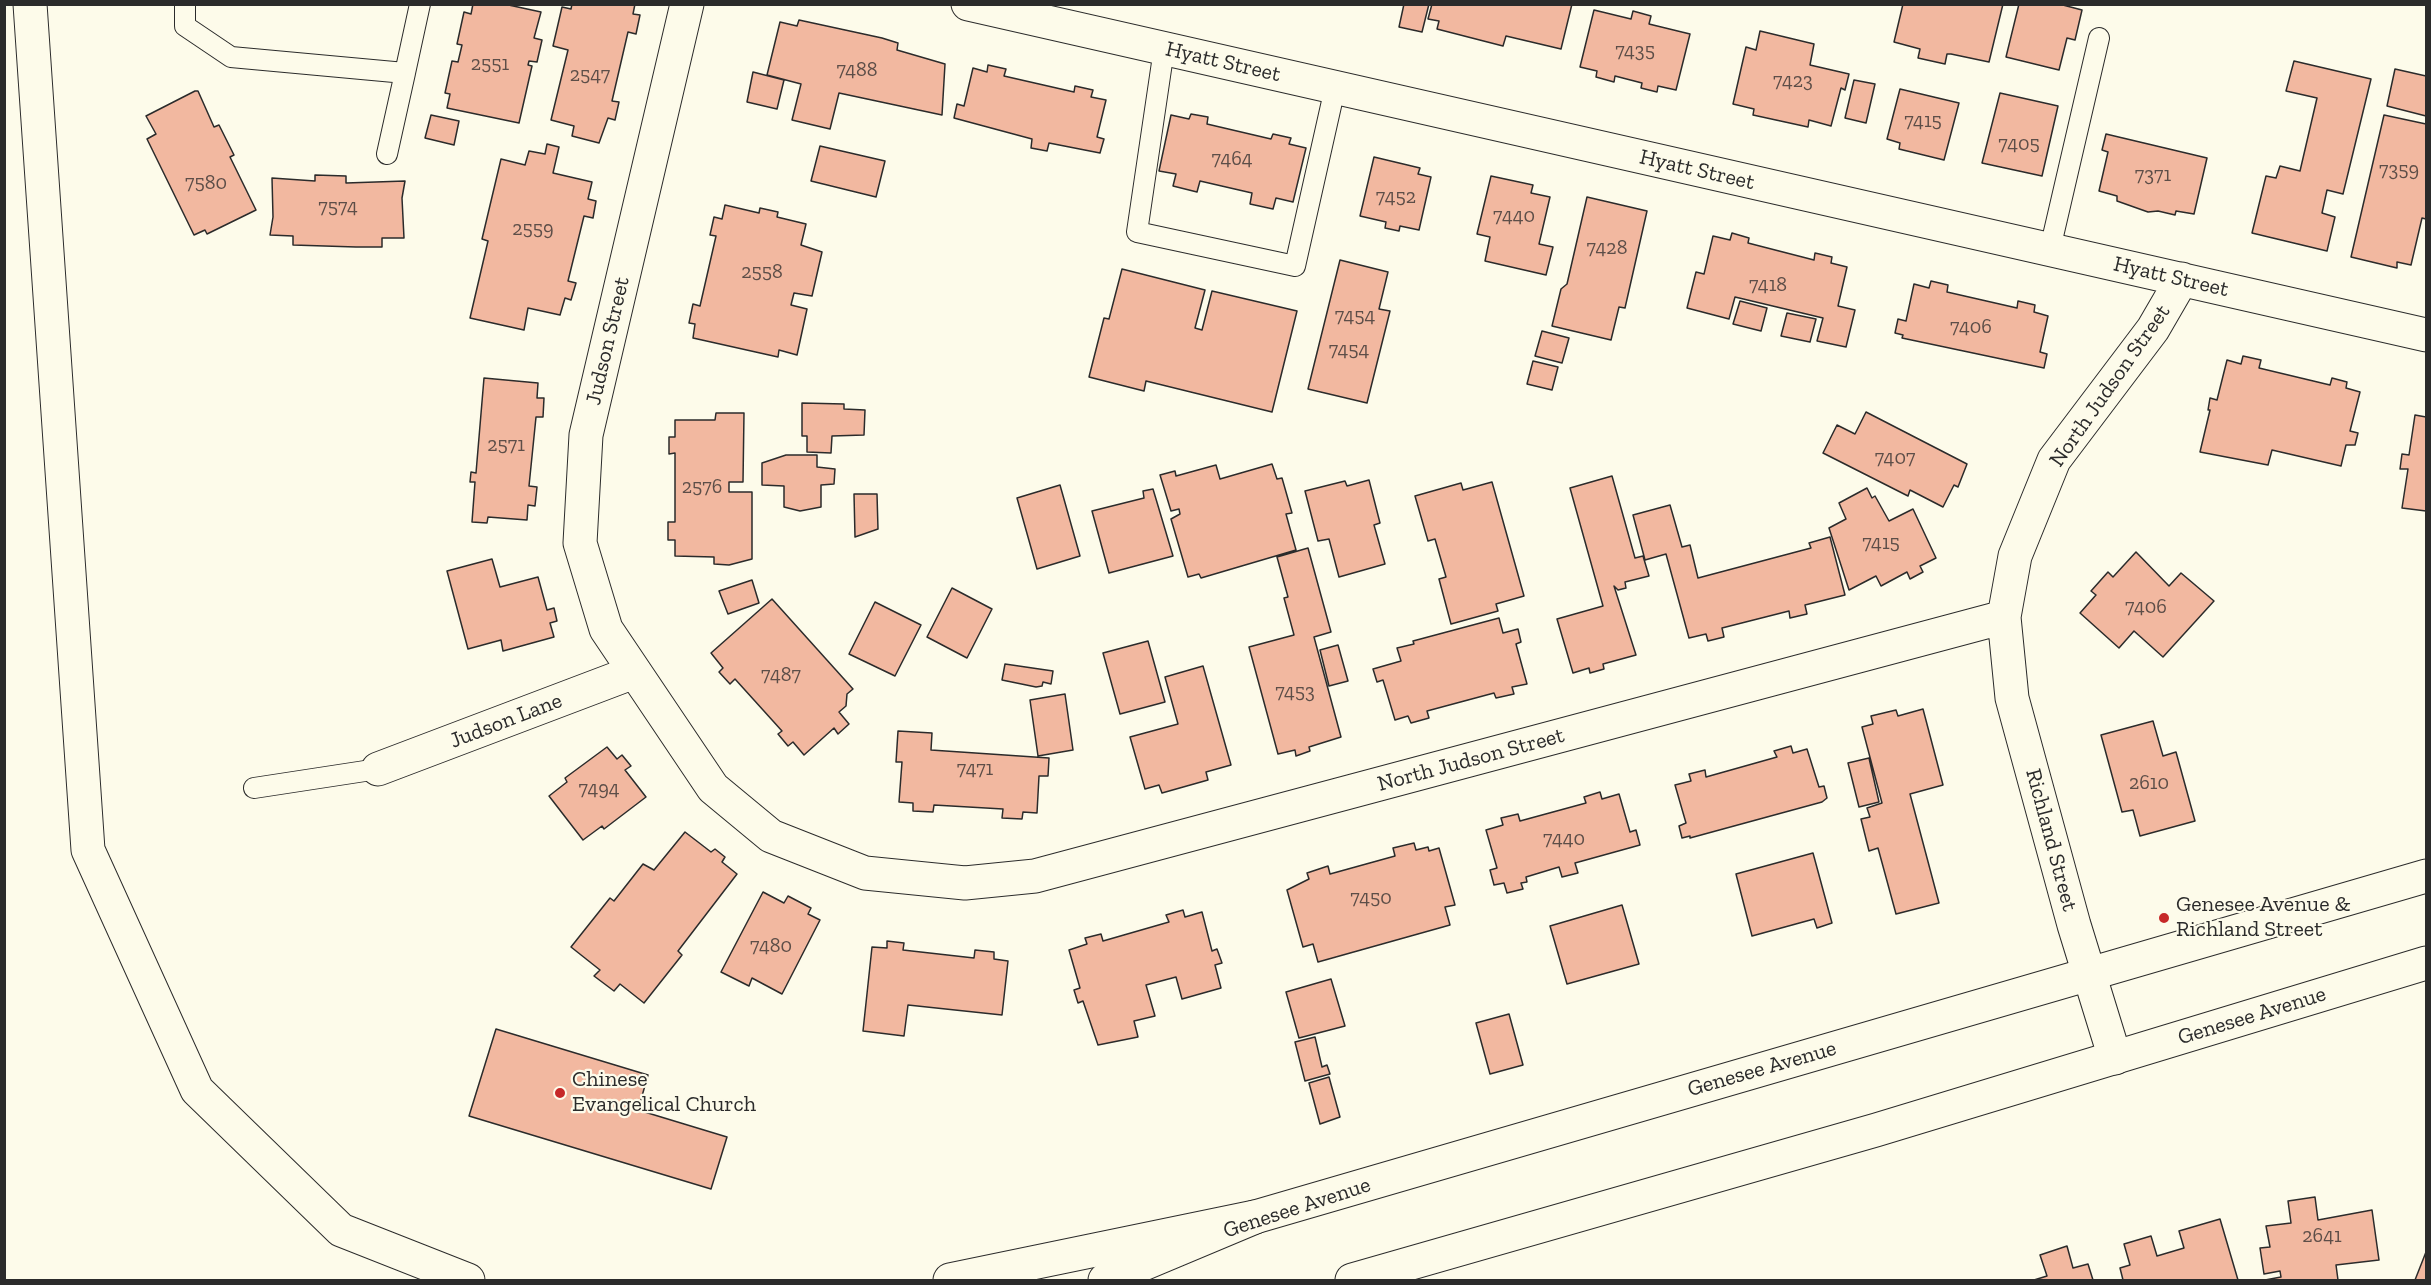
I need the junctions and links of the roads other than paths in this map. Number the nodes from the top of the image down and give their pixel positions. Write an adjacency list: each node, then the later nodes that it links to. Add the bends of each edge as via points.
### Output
1 (30, 4): 23 (main road, via 88,850 197,1090 341,1230)
2 (185, 4): 8 (lane, via 185,26 231,57)
3 (420, 4): 8 (lane)
4 (687, 4): 15 (main road, Judson Street, via 585,435 580,543 606,629)
5 (968, 4): 7 (main road, Hyatt Street)
6 (2099, 38): 11 (lane)
7 (1164, 49): 9 (main road, Hyatt Street); 9 (lane, via 1137,232 1295,266)
8 (405, 73): 10 (lane)
9 (1335, 88): 11 (main road, Hyatt Street)
10 (387, 154)
11 (2050, 249): 12 (main road, Hyatt Street)
12 (2182, 279): 13 (main road, Hyatt Street); 14 (main road, North Judson Street, via 2153,329 2054,460 2015,556)
13 (2427, 335)
14 (2004, 617): 15 (main road, North Judson Street, via 1035,876 965,883 865,873 771,836 713,788); 20 (main road, Richland Street, via 2012,698)
15 (634, 672): 16 (main road, Judson Lane)
16 (378, 769): 17 (lane)
17 (254, 788)
18 (2427, 876): 20 (main road, Genesee Avenue)
19 (2427, 963): 21 (main road, Genesee Avenue)
20 (2089, 973): 21 (main road, Richland Street); 22 (main road, Genesee Avenue)
21 (2115, 1058): 26 (main road, Genesee Avenue)
22 (1255, 1217): 24 (main road); 25 (main road, Genesee Avenue)
23 (468, 1281)
24 (950, 1281)
25 (1105, 1281)
26 (1352, 1281)

